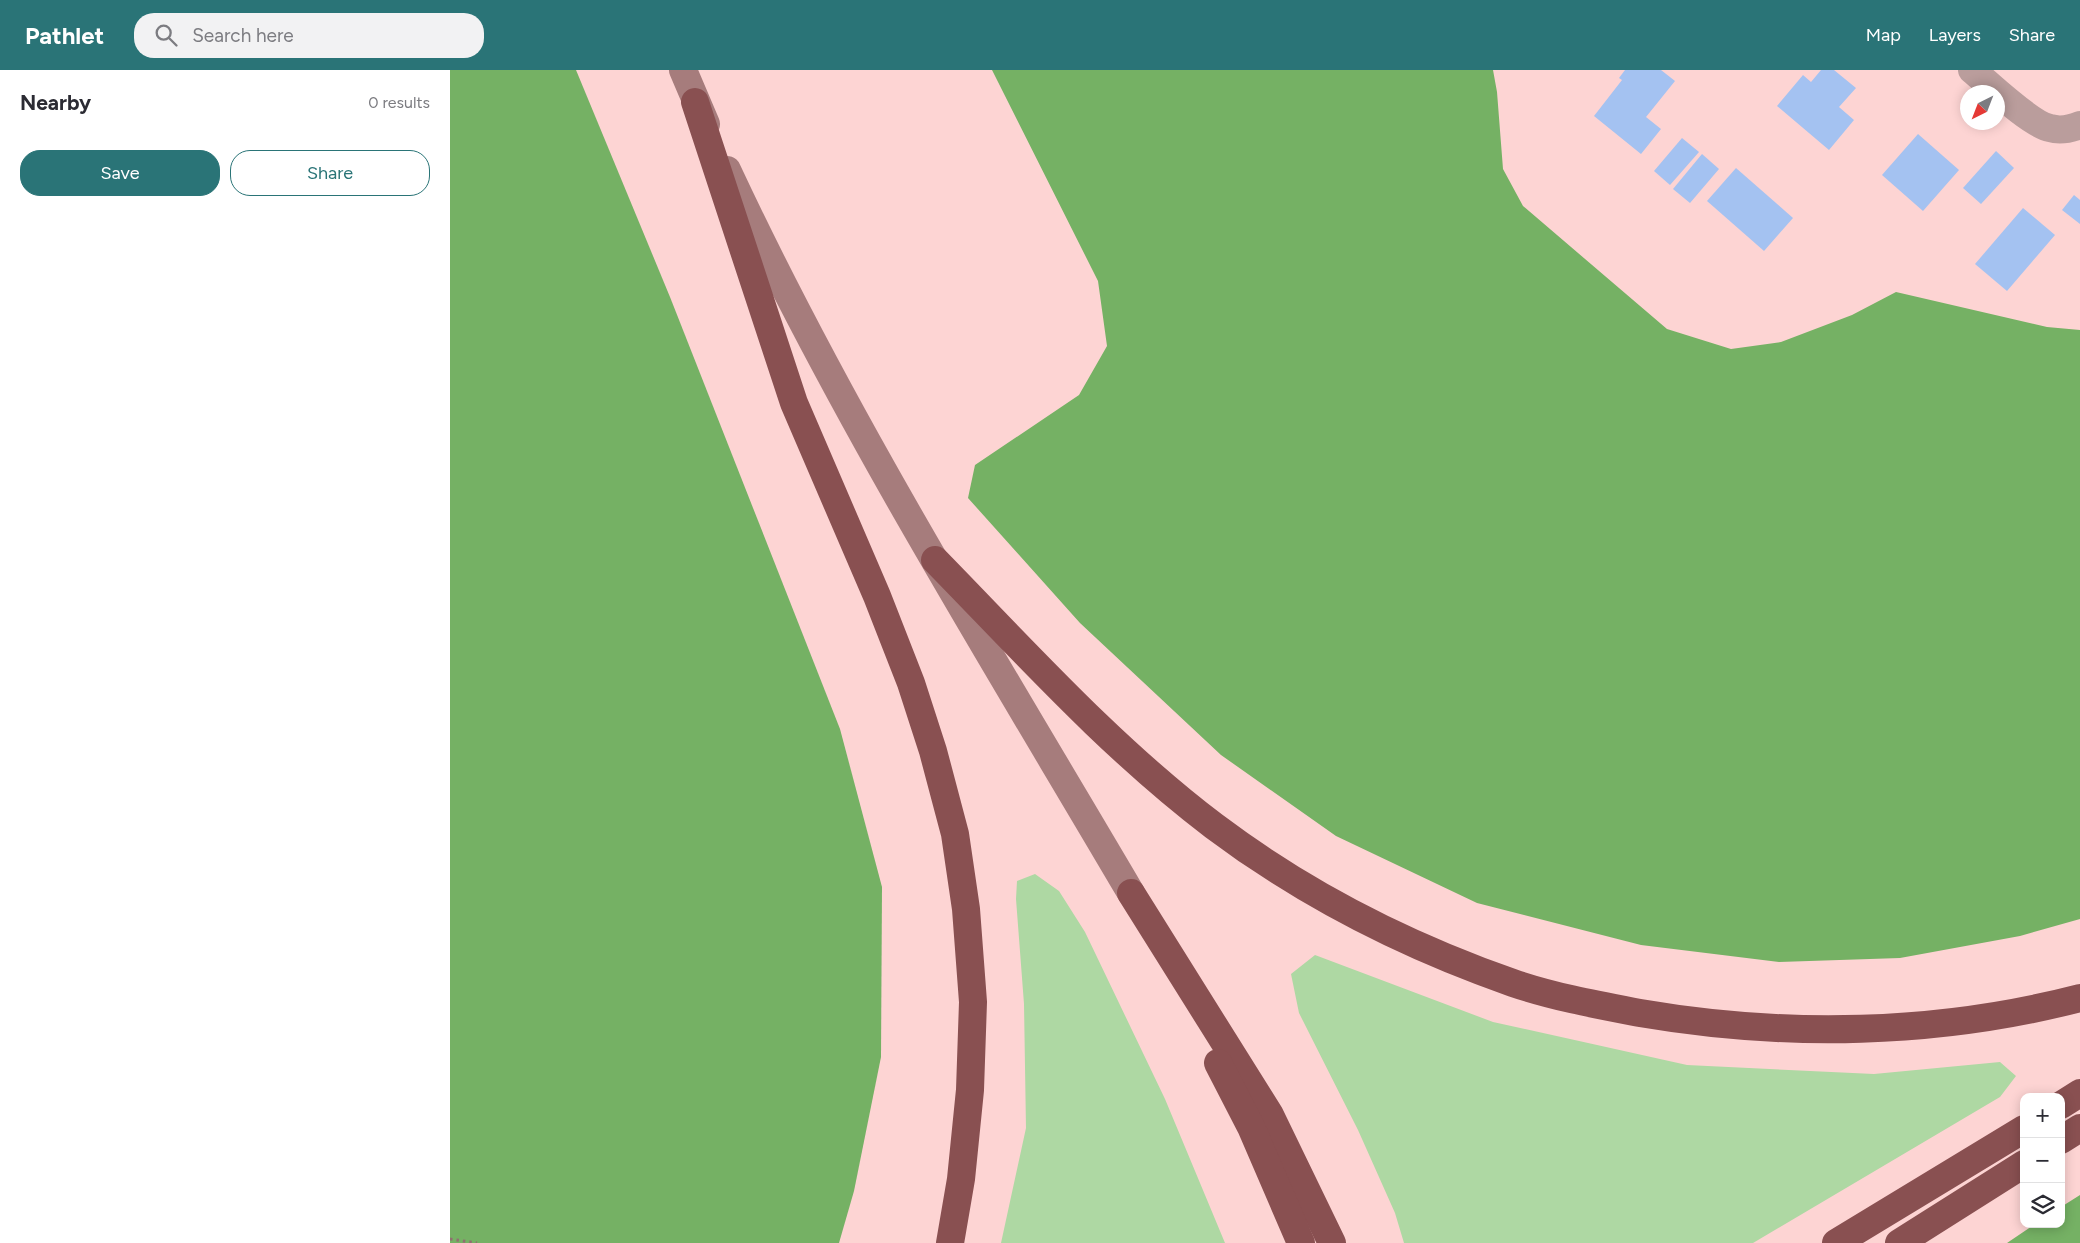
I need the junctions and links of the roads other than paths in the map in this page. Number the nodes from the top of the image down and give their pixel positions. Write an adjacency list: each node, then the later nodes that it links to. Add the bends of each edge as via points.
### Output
1 (683, 70): 3 (main road)
2 (1972, 70): 4 (street, via 2025,115 2049,128 2069,129)
3 (695, 102): 5 (main road, via 830,375); 14 (highway, via 794,403 911,683 955,834 966,910 973,1002 970,1090)
4 (2080, 125)
5 (935, 560): 6 (main road); 7 (highway, via 1093,722 1156,780 1215,827 1277,869 1351,912 1429,950 1515,983 1598,1006 1690,1022 1781,1029 1872,1029 1950,1024 2034,1010)
6 (1131, 892): 15 (highway, via 1251,1127); 16 (highway, via 1270,1114)
7 (2080, 998)
8 (2080, 1093): 9 (highway)
9 (2065, 1102)
10 (2080, 1128): 12 (highway)
11 (2020, 1131): 17 (highway)
12 (2064, 1138)
13 (2020, 1167): 18 (highway)
14 (950, 1243)
15 (1301, 1243)
16 (1332, 1243)
17 (1836, 1243)
18 (1899, 1243)

